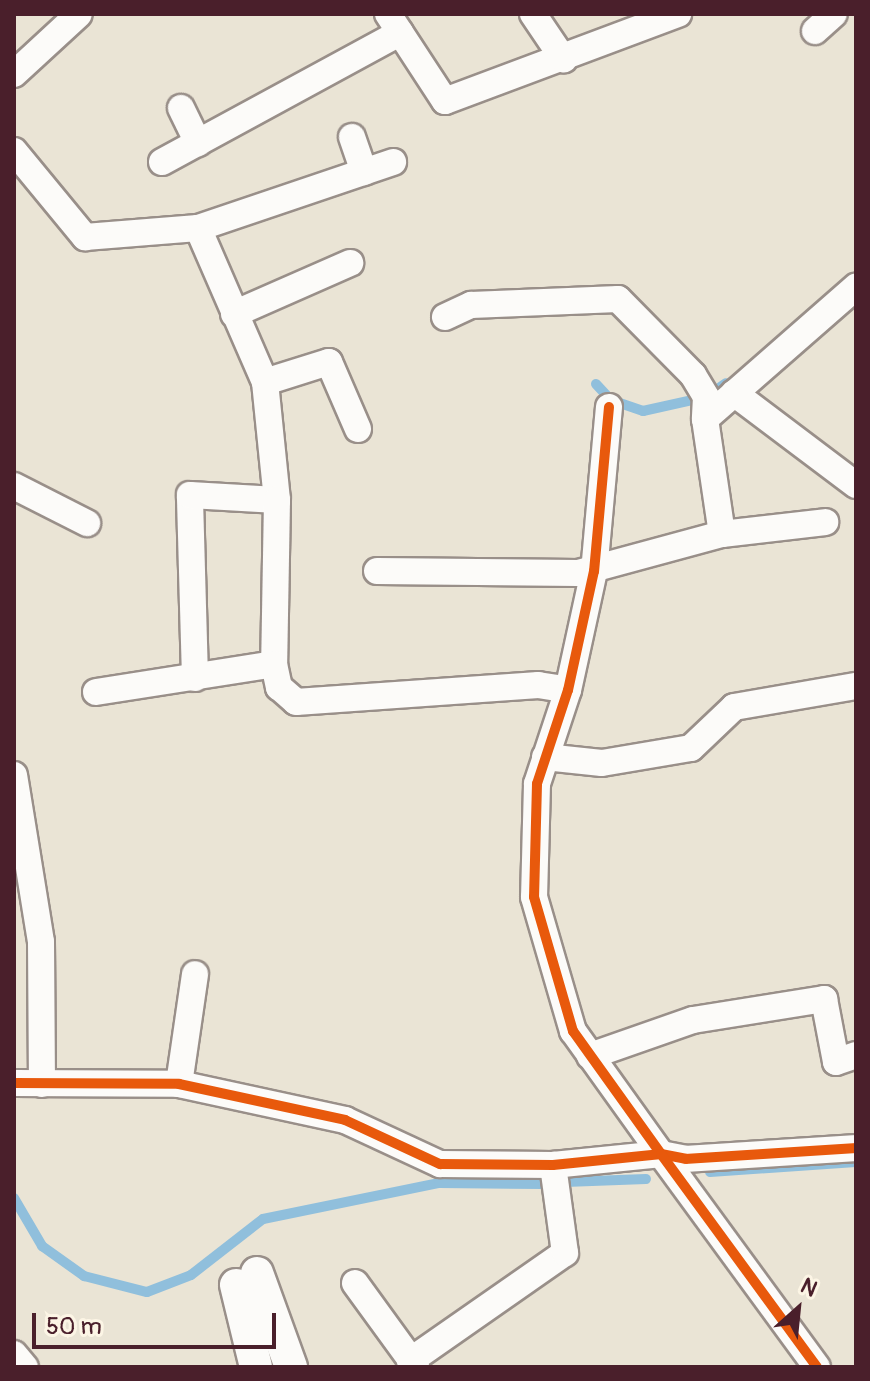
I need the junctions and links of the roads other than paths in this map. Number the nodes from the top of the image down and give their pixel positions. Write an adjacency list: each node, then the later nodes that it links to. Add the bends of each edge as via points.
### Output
1 (79, 14): 6 (street)
2 (533, 14): 5 (street)
3 (678, 14): 5 (street)
4 (394, 24): 5 (street, via 445,101); 9 (street)
5 (564, 60)
6 (14, 74)
7 (181, 108): 9 (street)
8 (352, 137): 13 (street)
9 (198, 143): 11 (street)
10 (14, 151): 14 (street, via 85,237)
11 (162, 162)
12 (393, 162): 13 (street)
13 (364, 172): 14 (street)
14 (198, 228): 17 (street)
15 (350, 263): 17 (street)
16 (856, 287): 20 (street)
17 (234, 314): 19 (street)
18 (445, 317): 22 (street, via 471,305 618,299 693,375 706,397)
19 (265, 382): 23 (street, via 329,362); 26 (street)
20 (734, 393): 22 (street); 24 (street)
21 (609, 407): 31 (street)
22 (705, 419): 29 (street)
23 (358, 429)
24 (856, 485)
25 (14, 486): 28 (street)
26 (277, 500): 32 (street); 33 (street, via 190,495)
27 (825, 522): 29 (street)
28 (87, 523)
29 (722, 534): 31 (street)
30 (377, 571): 31 (street)
31 (594, 571): 35 (street)
32 (274, 664): 33 (street); 35 (street, via 279,687 296,702 538,685)
33 (195, 678): 36 (street)
34 (856, 686): 37 (street, via 734,707 691,748 602,763)
35 (568, 690): 37 (street)
36 (96, 692)
37 (545, 757): 41 (street, via 537,784 534,897 573,1031)
38 (14, 775): 43 (street, via 41,942)
39 (195, 974): 44 (street)
40 (856, 1055): 41 (street, via 836,1062 824,999 693,1020)
41 (590, 1056): 46 (street)
42 (14, 1083): 43 (street)
43 (42, 1084): 44 (street)
44 (179, 1084): 47 (street, via 345,1120 440,1164)
45 (856, 1148): 46 (street, via 686,1159)
46 (661, 1154): 47 (street); 54 (street)
47 (553, 1165): 50 (street, via 565,1253)
48 (355, 1283): 50 (street)
49 (14, 1354): 51 (street)
50 (413, 1364)
51 (25, 1367)
52 (256, 1367): 53 (street, via 247,1279)
53 (291, 1367)
54 (817, 1367)

